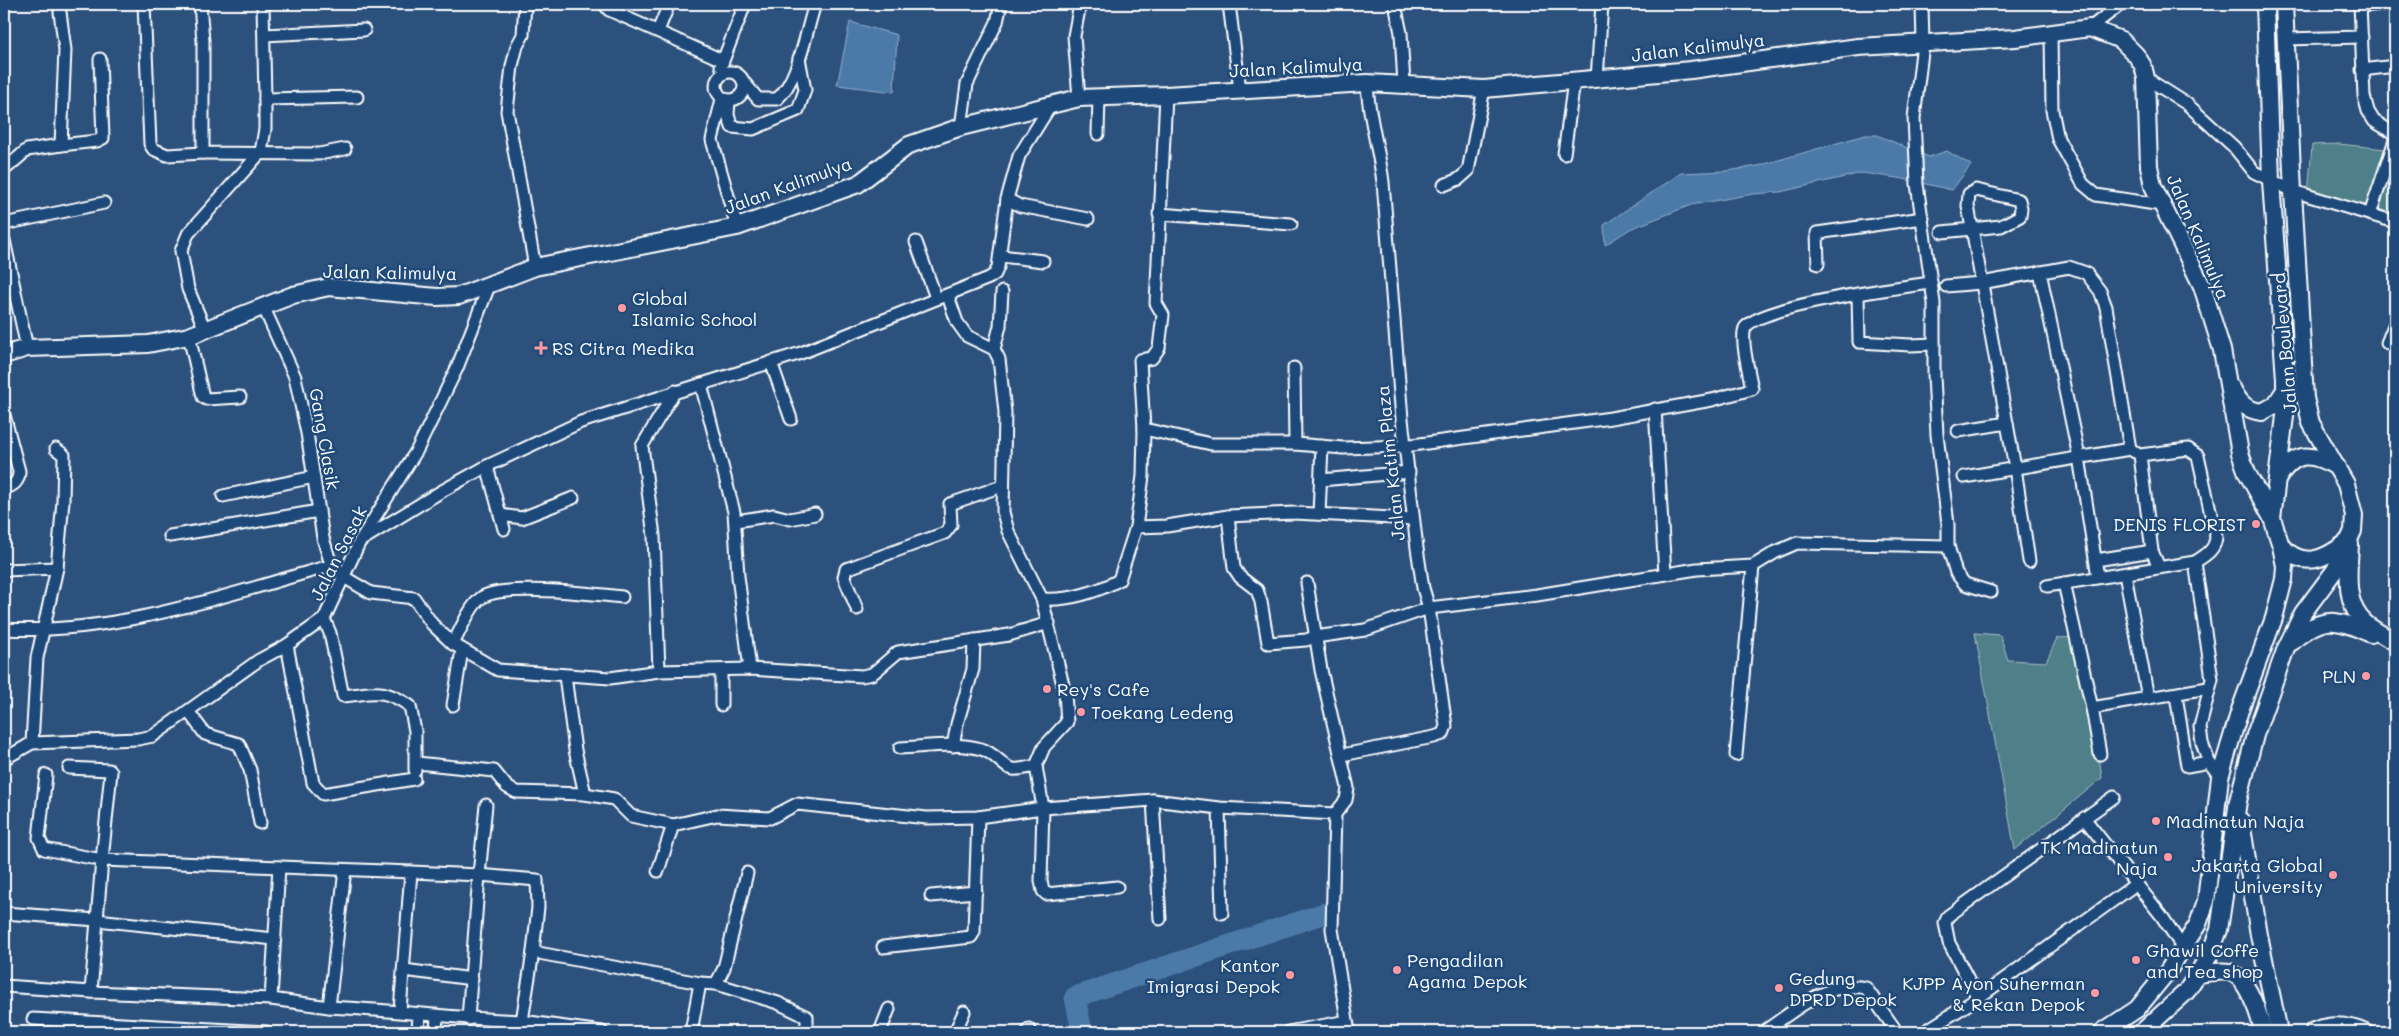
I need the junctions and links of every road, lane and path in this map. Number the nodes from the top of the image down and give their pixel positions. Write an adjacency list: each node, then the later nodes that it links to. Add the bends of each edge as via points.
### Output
1 (144, 4): 57 (street, via 150,144 154,150 167,155)
2 (200, 4): 57 (street)
3 (262, 4): 25 (street)
4 (525, 4): 81 (street, via 523,34 516,46 507,111)
5 (604, 4): 23 (street, via 609,10)
6 (669, 4): 23 (street)
7 (745, 4): 31 (street)
8 (815, 4): 29 (street)
9 (1001, 4): 50 (street, via 997,22 967,84)
10 (1080, 4): 46 (street, via 1074,36)
11 (1229, 4): 42 (street)
12 (1395, 4): 40 (street, via 1401,33)
13 (1602, 4): 36 (street)
14 (1922, 4): 28 (street)
15 (2121, 4): 21 (street)
16 (2265, 4): 60 (street, Jalan Boulevard)
17 (2284, 4): 27 (street, Jalan Boulevard)
18 (2385, 4): 19 (street)
19 (2360, 5): 26 (street)
20 (60, 12): 54 (street, via 65,50)
21 (2090, 28): 24 (street, Jalan Kalimulya); 35 (street, Jalan Kalimulya, via 2121,40 2136,55)
22 (364, 30): 25 (street)
23 (658, 32): 31 (street)
24 (2052, 32): 28 (street, Jalan Kalimulya, via 2015,38); 65 (street, via 2052,110 2058,139 2084,184 2096,195)
25 (264, 35): 47 (street)
26 (2362, 37): 27 (street); 33 (street)
27 (2286, 39): 62 (street, Jalan Boulevard)
28 (1923, 44): 36 (street, Jalan Kalimulya, via 1858,47 1691,70); 68 (street, via 1914,118 1917,184)
29 (799, 58): 37 (street, via 785,92 778,99 758,99); 48 (street, via 805,90 798,110 753,130 732,127)
30 (100, 59): 54 (street, via 103,138)
31 (722, 60): 34 (street)
32 (2395, 66): 33 (street)
33 (2362, 70): 52 (street, via 2368,111 2374,121)
34 (720, 75): 37 (street, via 734,72); 48 (street, via 716,86)
35 (2146, 78): 60 (street, via 2187,104 2234,146 2254,172); 65 (street, Jalan Kalimulya, via 2149,166 2153,186)
36 (1597, 79): 38 (street, Jalan Kalimulya)
37 (743, 81): 48 (street, via 744,90 740,97)
38 (1574, 81): 41 (street, Jalan Kalimulya); 58 (street)
39 (1367, 83): 40 (street, Jalan Kalimulya); 42 (street, Jalan Kalimulya); 115 (street, Jalan Katim Plaza, via 1379,151)
40 (1404, 84): 41 (street, Jalan Kalimulya)
41 (1484, 88): 61 (street, via 1468,170 1459,179)
42 (1240, 90): 44 (street, Jalan Kalimulya)
43 (1099, 96): 44 (street, Jalan Kalimulya); 46 (street, Jalan Kalimulya); 51 (street)
44 (1166, 96): 66 (street)
45 (357, 97): 47 (street)
46 (1079, 98): 49 (street, Jalan Kalimulya)
47 (265, 99): 56 (street)
48 (725, 100): 73 (street, via 712,140)
49 (1052, 103): 50 (street, Jalan Kalimulya); 63 (street, via 1019,156)
50 (961, 127): 73 (street, Jalan Kalimulya, via 909,145 858,184)
51 (1098, 134)
52 (2395, 134)
53 (2395, 140): 67 (street)
54 (61, 145): 59 (street, via 27,150)
55 (345, 149): 56 (street, via 320,154)
56 (261, 152): 57 (street); 93 (street, via 188,234 181,251 188,289)
57 (203, 154)
58 (1564, 154)
59 (4, 170)
60 (2271, 181): 62 (street); 104 (street, Jalan Boulevard)
61 (1444, 185)
62 (2293, 191): 67 (street); 121 (street, Jalan Boulevard, via 2305,398 2311,423)
63 (1007, 199): 69 (street, via 1020,206); 78 (street)
64 (104, 202): 71 (street)
65 (2162, 205): 102 (street, Jalan Kalimulya, via 2202,286)
66 (1159, 214): 72 (street); 111 (street, via 1156,303 1163,315 1159,348 1152,358 1140,360)
67 (2370, 214): 70 (street)
68 (1923, 218): 80 (street, via 1817,233); 83 (street)
69 (1088, 220)
70 (2395, 222)
71 (4, 224)
72 (1291, 224)
73 (737, 227): 81 (street, Jalan Kalimulya)
74 (1972, 228): 74 (street, via 1969,194 1976,190 2019,200 2020,216 2001,226); 75 (street); 84 (street)
75 (1942, 232)
76 (4, 240): 97 (street)
77 (916, 242): 90 (street)
78 (1001, 256): 79 (street); 89 (street, via 995,274)
79 (1043, 261)
80 (1818, 264)
81 (535, 267): 85 (street, Jalan Kalimulya)
82 (2040, 272): 84 (street); 117 (street, via 2069,267 2086,273 2100,291 2106,307); 119 (street)
83 (1931, 283): 88 (street); 96 (street)
84 (1981, 283): 86 (street); 110 (street)
85 (489, 286): 91 (street, Jalan Kalimulya, via 459,296 437,297 329,287 293,296); 144 (street, Jalan Sasak, via 457,368 417,450)
86 (1946, 286)
87 (1002, 292): 98 (street, via 1000,326)
88 (1858, 294): 96 (street, via 1859,342); 107 (street, via 1786,309 1747,326 1744,335 1752,389 1712,400)
89 (948, 296): 90 (street); 98 (street, via 957,322 967,336)
90 (936, 298): 100 (street)
91 (264, 308): 93 (street, Jalan Kalimulya); 124 (street, Gang Clasik, via 295,377)
92 (2395, 323): 95 (street)
93 (206, 332): 94 (street, Jalan Kalimulya)
94 (189, 336): 97 (street, Jalan Kalimulya, via 148,344); 106 (street, via 204,397)
95 (2387, 343)
96 (1934, 344): 145 (street, via 1937,435)
97 (27, 348): 99 (street, Jalan Kalimulya)
98 (994, 349): 128 (street, via 999,359 1005,412)
99 (4, 354)
100 (771, 362): 103 (street); 109 (street)
101 (1294, 368): 113 (street)
102 (2228, 379): 104 (street, via 2239,401 2254,411 2268,410); 137 (street, Jalan Kalimulya, via 2246,473)
103 (701, 384): 105 (street); 139 (street)
104 (2285, 390): 127 (street, Jalan Boulevard, via 2285,416)
105 (675, 391): 120 (street, via 581,422); 180 (street, via 642,446 654,536)
106 (240, 397)
107 (1655, 409): 115 (street); 156 (street)
108 (4, 415): 129 (street, via 19,478 13,486)
109 (791, 419)
110 (2007, 423): 112 (street); 122 (street)
111 (1144, 429): 113 (street, via 1211,444); 140 (street, via 1143,476)
112 (1958, 431)
113 (1295, 444): 114 (street)
114 (1322, 446): 115 (street); 126 (street)
115 (1405, 446): 123 (street, Jalan Katim Plaza)
116 (56, 449): 154 (street, via 64,456)
117 (2130, 449): 118 (street); 119 (street)
118 (2140, 455): 147 (street); 150 (street, via 2188,449 2198,456 2216,544 2210,553)
119 (2079, 457): 122 (street); 148 (street)
120 (487, 466): 133 (street); 144 (street)
121 (2337, 467): 127 (street, via 2320,457 2300,457 2290,462); 143 (street, Jalan Boulevard, via 2346,484 2354,515)
122 (2015, 468): 125 (street); 149 (street)
123 (1409, 472): 126 (street); 138 (street, Jalan Katim Plaza)
124 (314, 477): 130 (street); 132 (street, Gang Clasik)
125 (1964, 477)
126 (1320, 480): 135 (street)
127 (2276, 482): 137 (street, Jalan Boulevard)
128 (1002, 486): 165 (street, via 1008,531); 167 (street, via 950,504 951,525 945,533 846,569 844,577)
129 (4, 489)
130 (223, 496)
131 (573, 498): 133 (street, via 522,518)
132 (319, 511): 142 (street); 151 (street, Gang Clasik, via 323,538)
133 (500, 514): 141 (street)
134 (815, 514): 139 (street, via 790,519 774,515)
135 (1319, 514): 136 (street); 138 (street)
136 (1228, 516): 140 (street, via 1166,526); 172 (street, via 1234,568 1257,590 1268,643)
137 (2272, 518): 146 (street)
138 (1414, 519): 166 (street, Jalan Katim Plaza, via 1423,588)
139 (736, 521): 178 (street, via 738,576)
140 (1136, 527): 165 (street, via 1119,580 1104,588 1055,600)
141 (504, 529)
142 (170, 536)
143 (2350, 539): 146 (street, via 2334,552 2316,559 2291,556); 174 (street, via 2352,604 2367,625); 177 (street, Jalan Boulevard, via 2329,580 2303,612)
144 (360, 541): 158 (street, Jalan Sasak)
145 (1948, 546): 152 (street, via 1797,543); 163 (street, via 1956,573 1965,584)
146 (2281, 546): 201 (street, via 2284,579 2274,618 2240,710)
147 (2152, 551): 148 (street); 153 (street)
148 (2096, 560): 159 (street)
149 (2029, 562)
150 (2195, 562): 153 (street); 182 (street, via 2212,679)
151 (333, 565): 158 (street, Gang Clasik); 171 (street, via 186,607 116,623)
152 (1753, 566): 156 (street); 194 (street)
153 (2159, 567): 157 (street)
154 (56, 568): 155 (street); 171 (street)
155 (4, 570)
156 (1665, 574): 166 (street, via 1537,595)
157 (2125, 574): 159 (street); 184 (street)
158 (344, 577): 168 (street, Jalan Sasak); 176 (street, Gang Clasik, via 371,593 414,598 432,624)
159 (2098, 577): 161 (street)
160 (1308, 583): 172 (street)
161 (2064, 583): 162 (street); 187 (street)
162 (2046, 586)
163 (1991, 592)
164 (622, 596): 176 (street, via 496,591 477,602)
165 (1042, 599): 169 (street)
166 (1429, 608): 172 (street, via 1365,630); 193 (street, Jalan Katim Plaza, via 1446,726 1443,734)
167 (857, 609)
168 (324, 619): 175 (street, Jalan Sasak); 197 (street, via 343,696 382,692 393,694 410,706 416,731)
169 (1049, 624): 173 (street, Gang Clasik); 198 (street, via 1065,693 1067,722 1044,747)
170 (4, 629): 171 (street)
171 (44, 630): 189 (street, via 37,658)
172 (1315, 637): 193 (street)
173 (974, 640): 178 (street, Gang Clasik, via 898,652 872,674 862,676); 190 (street, via 973,669)
174 (2393, 641): 177 (street, via 2348,624 2324,622 2307,628)
175 (287, 645): 188 (street, Jalan Sasak, via 259,660); 197 (street, via 313,783 323,794 414,782)
176 (457, 647): 181 (street, Gang Clasik, via 498,670); 185 (street)
177 (2286, 648): 205 (street, Jalan Boulevard, via 2255,735)
178 (750, 669): 179 (street, Gang Clasik)
179 (721, 670): 180 (street, Gang Clasik); 186 (street)
180 (659, 671): 181 (street, Gang Clasik, via 610,678)
181 (565, 676): 202 (street, via 575,750)
182 (2208, 688): 183 (street); 196 (street, via 2200,727)
183 (2176, 695): 184 (street); 196 (street, via 2187,766)
184 (2148, 698): 187 (street)
185 (453, 704)
186 (721, 705)
187 (2092, 708): 192 (street)
188 (188, 710): 189 (street, Jalan Sasak, via 153,736); 212 (street, via 205,734 239,744 250,770)
189 (32, 743): 195 (street, Jalan Sasak)
190 (953, 746): 191 (street); 198 (street, via 995,754 1002,764 1012,769)
191 (900, 748)
192 (2100, 754)
193 (1342, 755): 209 (street, via 1348,788 1346,800)
194 (1736, 755)
195 (4, 759)
196 (2209, 762): 201 (street)
197 (417, 763): 202 (street, via 494,771 507,787 516,792)
198 (1036, 766): 207 (street)
199 (69, 768): 214 (street, via 111,772)
200 (46, 775): 214 (street, via 39,838 44,849)
201 (2220, 777): 231 (street, via 2206,901 2198,924)
202 (585, 794): 213 (street, via 614,799 632,816)
203 (2114, 797): 211 (street)
204 (1153, 800): 207 (street); 208 (street); 227 (street)
205 (2238, 801): 234 (street, Jalan Boulevard, via 2219,930); 268 (street, via 2259,935)
206 (486, 805): 220 (street)
207 (1042, 808): 210 (street); 222 (street, via 1043,891 1046,894)
208 (1219, 808): 209 (street); 226 (street)
209 (1335, 814): 251 (street, via 1332,929)
210 (978, 817): 213 (street, via 927,818 796,804 770,818 717,815); 223 (street)
211 (2084, 818): 221 (street); 240 (street, via 1948,916 1945,923 1949,943)
212 (260, 824)
213 (673, 825): 217 (street)
214 (102, 860): 215 (street); 228 (street)
215 (279, 867): 216 (street); 229 (street)
216 (345, 870): 218 (street); 242 (street)
217 (658, 871)
218 (411, 872): 220 (street); 233 (street)
219 (747, 873): 237 (street, via 724,968)
220 (479, 875): 232 (street, via 537,880); 235 (street)
221 (2136, 884): 231 (street); 240 (street)
222 (1117, 887)
223 (976, 892): 224 (street); 230 (street, via 971,937)
224 (931, 896)
225 (4, 913): 228 (street)
226 (1222, 913)
227 (1160, 919)
228 (97, 920): 229 (street); 239 (street)
229 (274, 939): 241 (street)
230 (883, 947)
231 (2183, 948): 266 (street, via 2136,1009)
232 (534, 952): 236 (street); 250 (street)
233 (404, 970): 235 (street); 244 (street)
234 (2198, 974): 267 (street, Jalan Boulevard, via 2186,992); 268 (street, via 2230,972 2241,979)
235 (472, 979): 249 (street)
236 (700, 983): 237 (street); 258 (street)
237 (716, 984): 259 (street, via 778,1003 808,1017)
238 (4, 986): 239 (street)
239 (91, 992): 241 (street)
240 (1978, 998): 265 (street)
241 (271, 999): 242 (street)
242 (329, 1007): 244 (street)
243 (889, 1009): 260 (street)
244 (400, 1010): 246 (street)
245 (964, 1012): 261 (street)
246 (419, 1014): 247 (street); 255 (street)
247 (436, 1016): 249 (street); 256 (street)
248 (33, 1019): 254 (street)
249 (468, 1019): 250 (street)
250 (522, 1021): 257 (street)
251 (1348, 1026): 262 (street)
252 (2326, 1028): 253 (street); 269 (street, via 2312,1029)
253 (2358, 1029): 270 (street)
254 (268, 1032)
255 (418, 1032)
256 (436, 1032)
257 (602, 1032)
258 (691, 1032)
259 (807, 1032)
260 (880, 1032)
261 (955, 1032)
262 (1288, 1032)
263 (1763, 1032): 264 (street, via 1830,989 1854,985 1866,988)
264 (1897, 1032)
265 (1924, 1032)
266 (2102, 1032)
267 (2142, 1032)
268 (2266, 1032)
269 (2312, 1032)
270 (2369, 1032)

